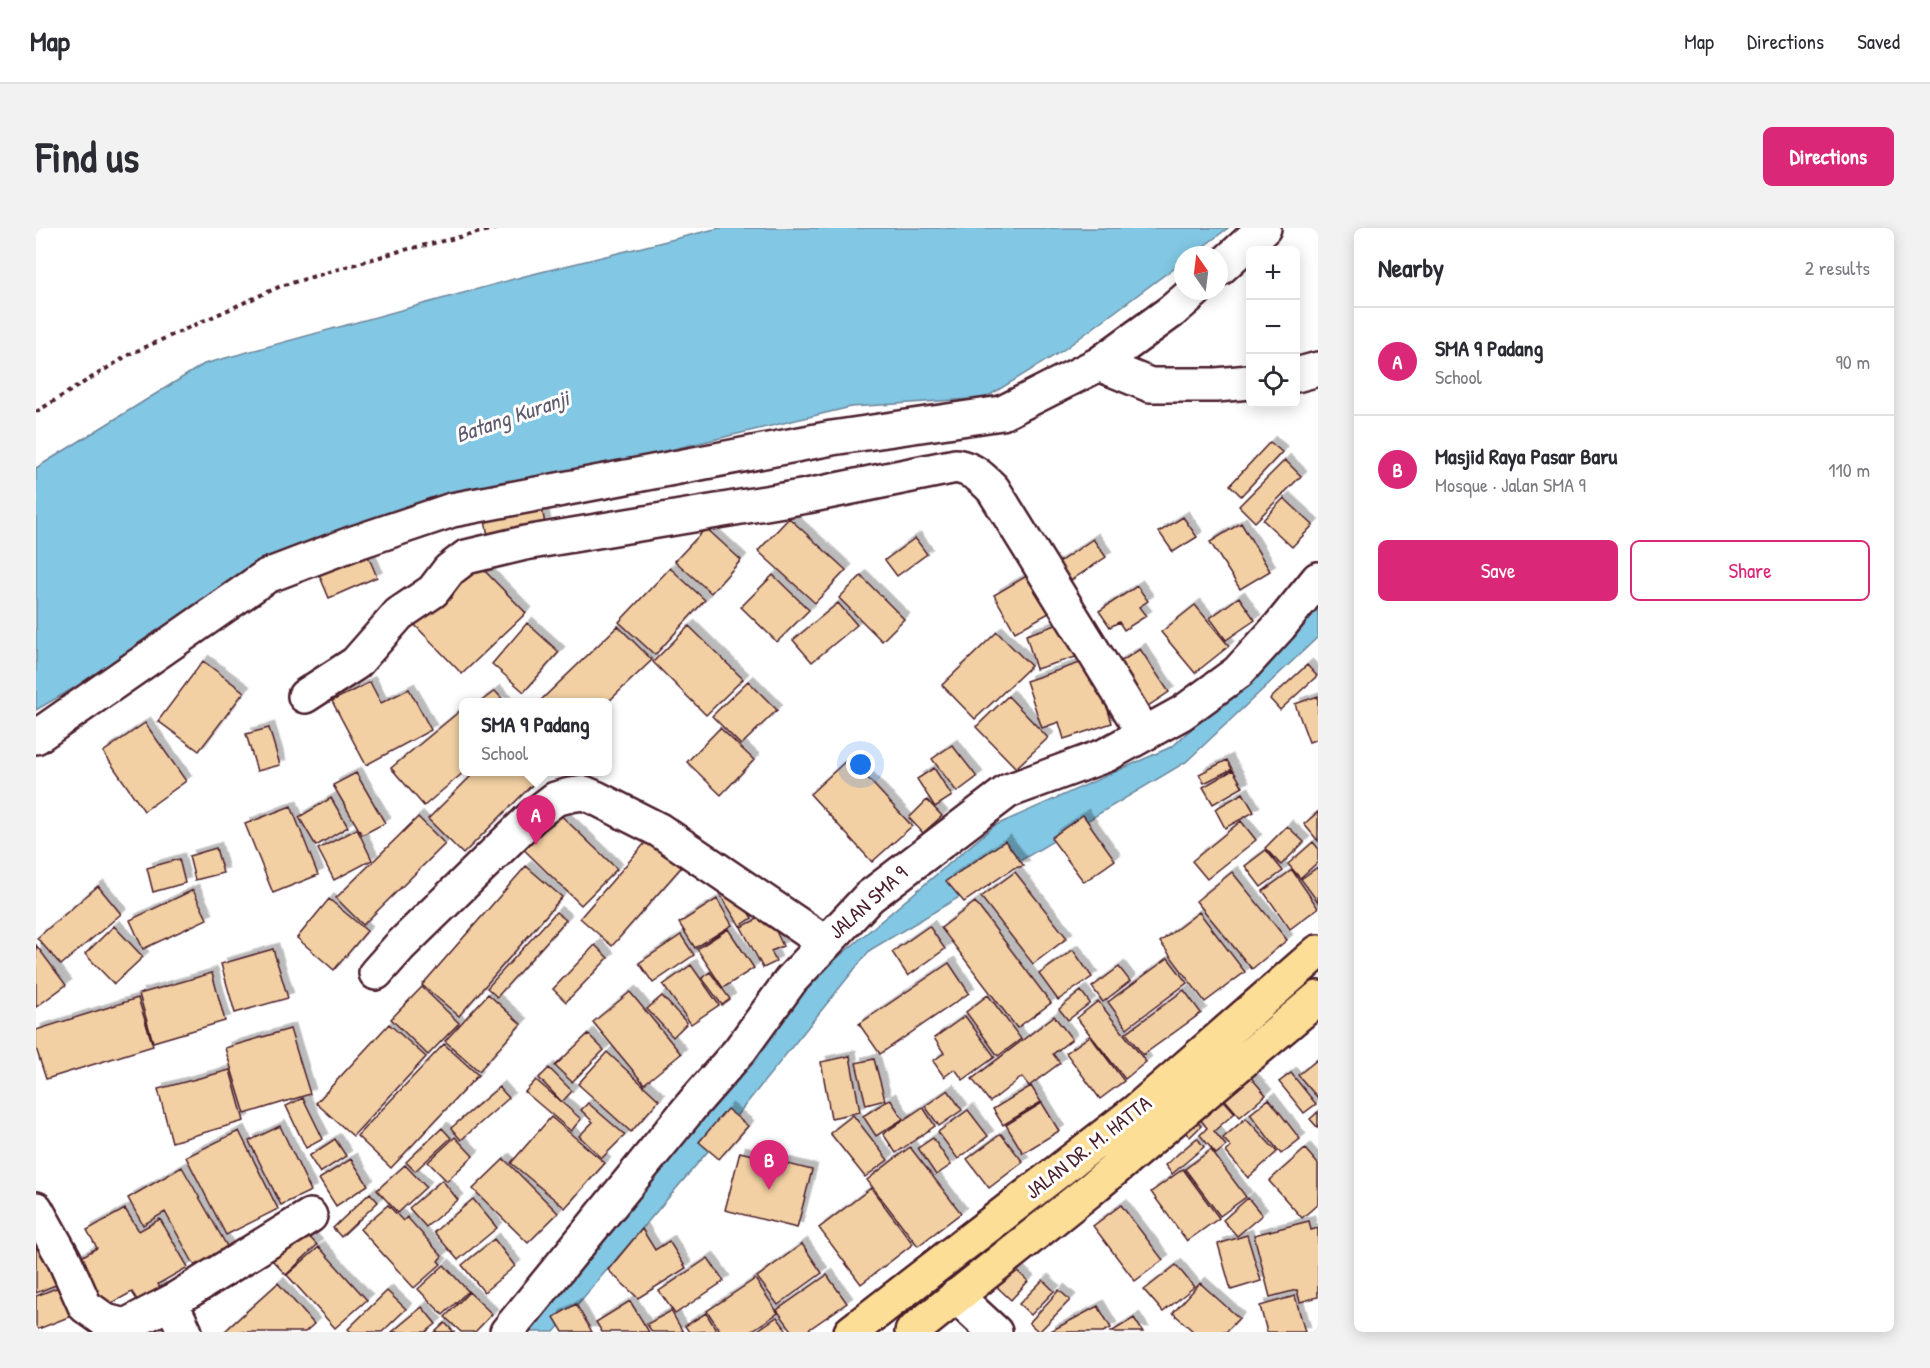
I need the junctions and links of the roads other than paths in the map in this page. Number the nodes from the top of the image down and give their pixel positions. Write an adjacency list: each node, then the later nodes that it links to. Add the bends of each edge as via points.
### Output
1 (1263, 228): 2 (street)
2 (1228, 261)
3 (1185, 300): 4 (street)
4 (1099, 364): 7 (street, via 1150,385); 11 (street, via 1002,413 832,438 452,510 351,544 267,576)
5 (1318, 369): 6 (street)
6 (1300, 374)
7 (1246, 382)
8 (1318, 579): 10 (street, JALAN SMA 9, via 1238,672 1182,713)
9 (305, 696): 10 (street, via 356,663 399,614 433,591 449,570 466,557 956,466 979,474 993,489)
10 (1144, 733): 12 (street, JALAN SMA 9, via 1106,755 1008,791 869,897)
11 (36, 737)
12 (825, 942): 14 (street, via 659,830 584,793 555,799 533,816); 23 (street, JALAN SMA 9)
13 (1318, 952): 16 (main road, JALAN DR. M. HATTA)
14 (376, 973)
15 (1318, 998): 17 (main road, JALAN DR. M. HATTA)
16 (1257, 1007): 17 (main road); 24 (main road, JALAN DR. M. HATTA, via 1136,1111)
17 (1277, 1032): 20 (main road, JALAN DR. M. HATTA, via 1090,1190)
18 (36, 1209): 21 (street, via 85,1306 106,1321 125,1326)
19 (310, 1216): 21 (street)
20 (956, 1296): 25 (main road, JALAN DR. M. HATTA); 26 (street)
21 (171, 1302): 22 (street)
22 (185, 1332)
23 (507, 1332)
24 (851, 1332)
25 (912, 1332)
26 (995, 1332)

